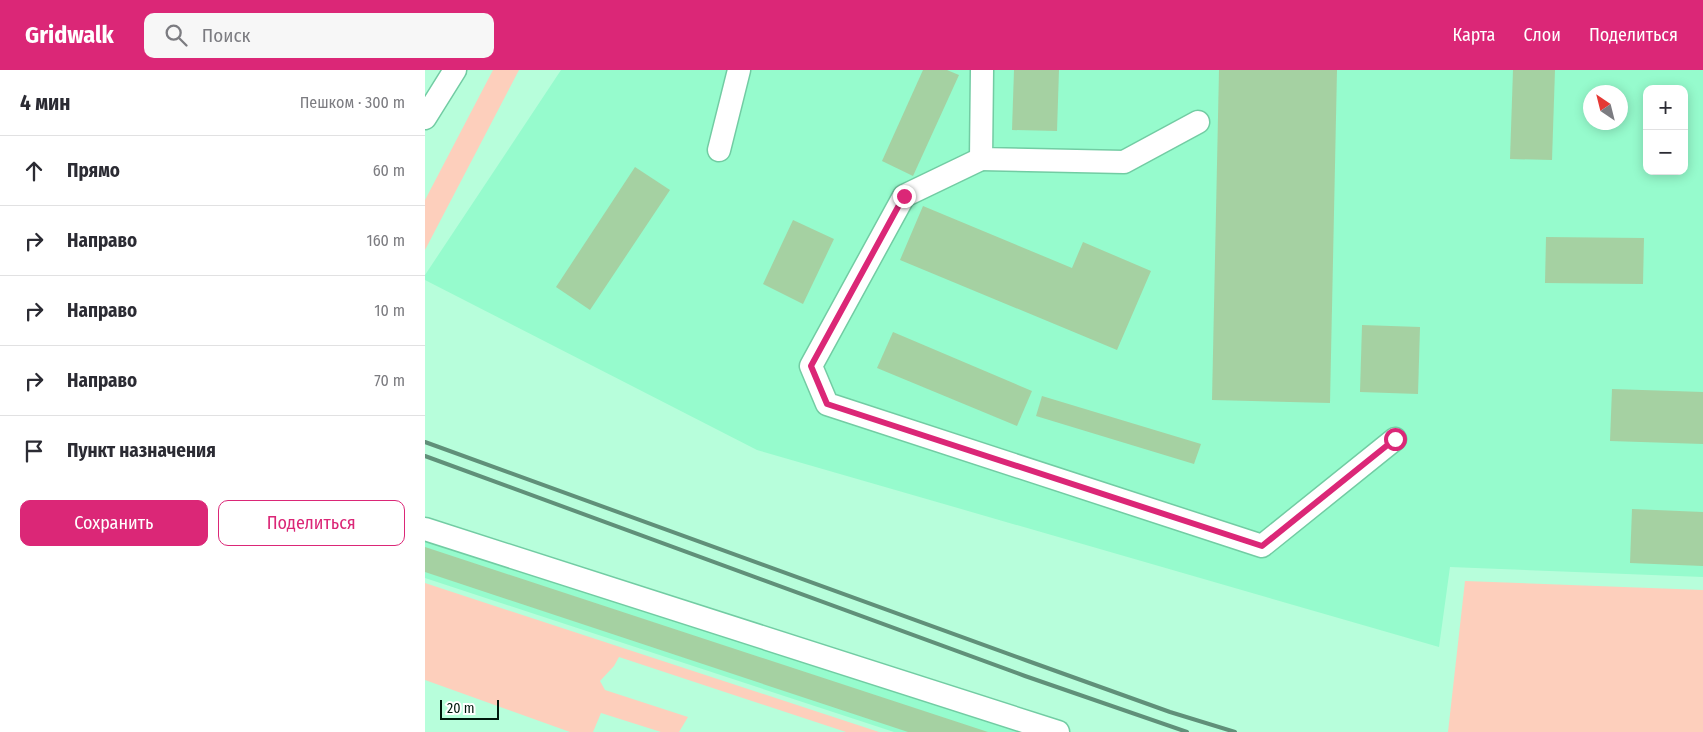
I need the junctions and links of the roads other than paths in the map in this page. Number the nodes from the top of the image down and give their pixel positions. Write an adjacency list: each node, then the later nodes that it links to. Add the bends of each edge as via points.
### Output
1 (455, 70): 4 (lane)
2 (739, 70): 6 (lane)
3 (982, 70): 7 (lane)
4 (425, 118)
5 (1198, 122): 7 (lane, via 1124,162)
6 (719, 150)
7 (981, 159): 8 (lane, via 904,196 811,366 827,404 1262,546)
8 (1395, 439)
9 (425, 529): 10 (lane)
10 (1058, 732)

